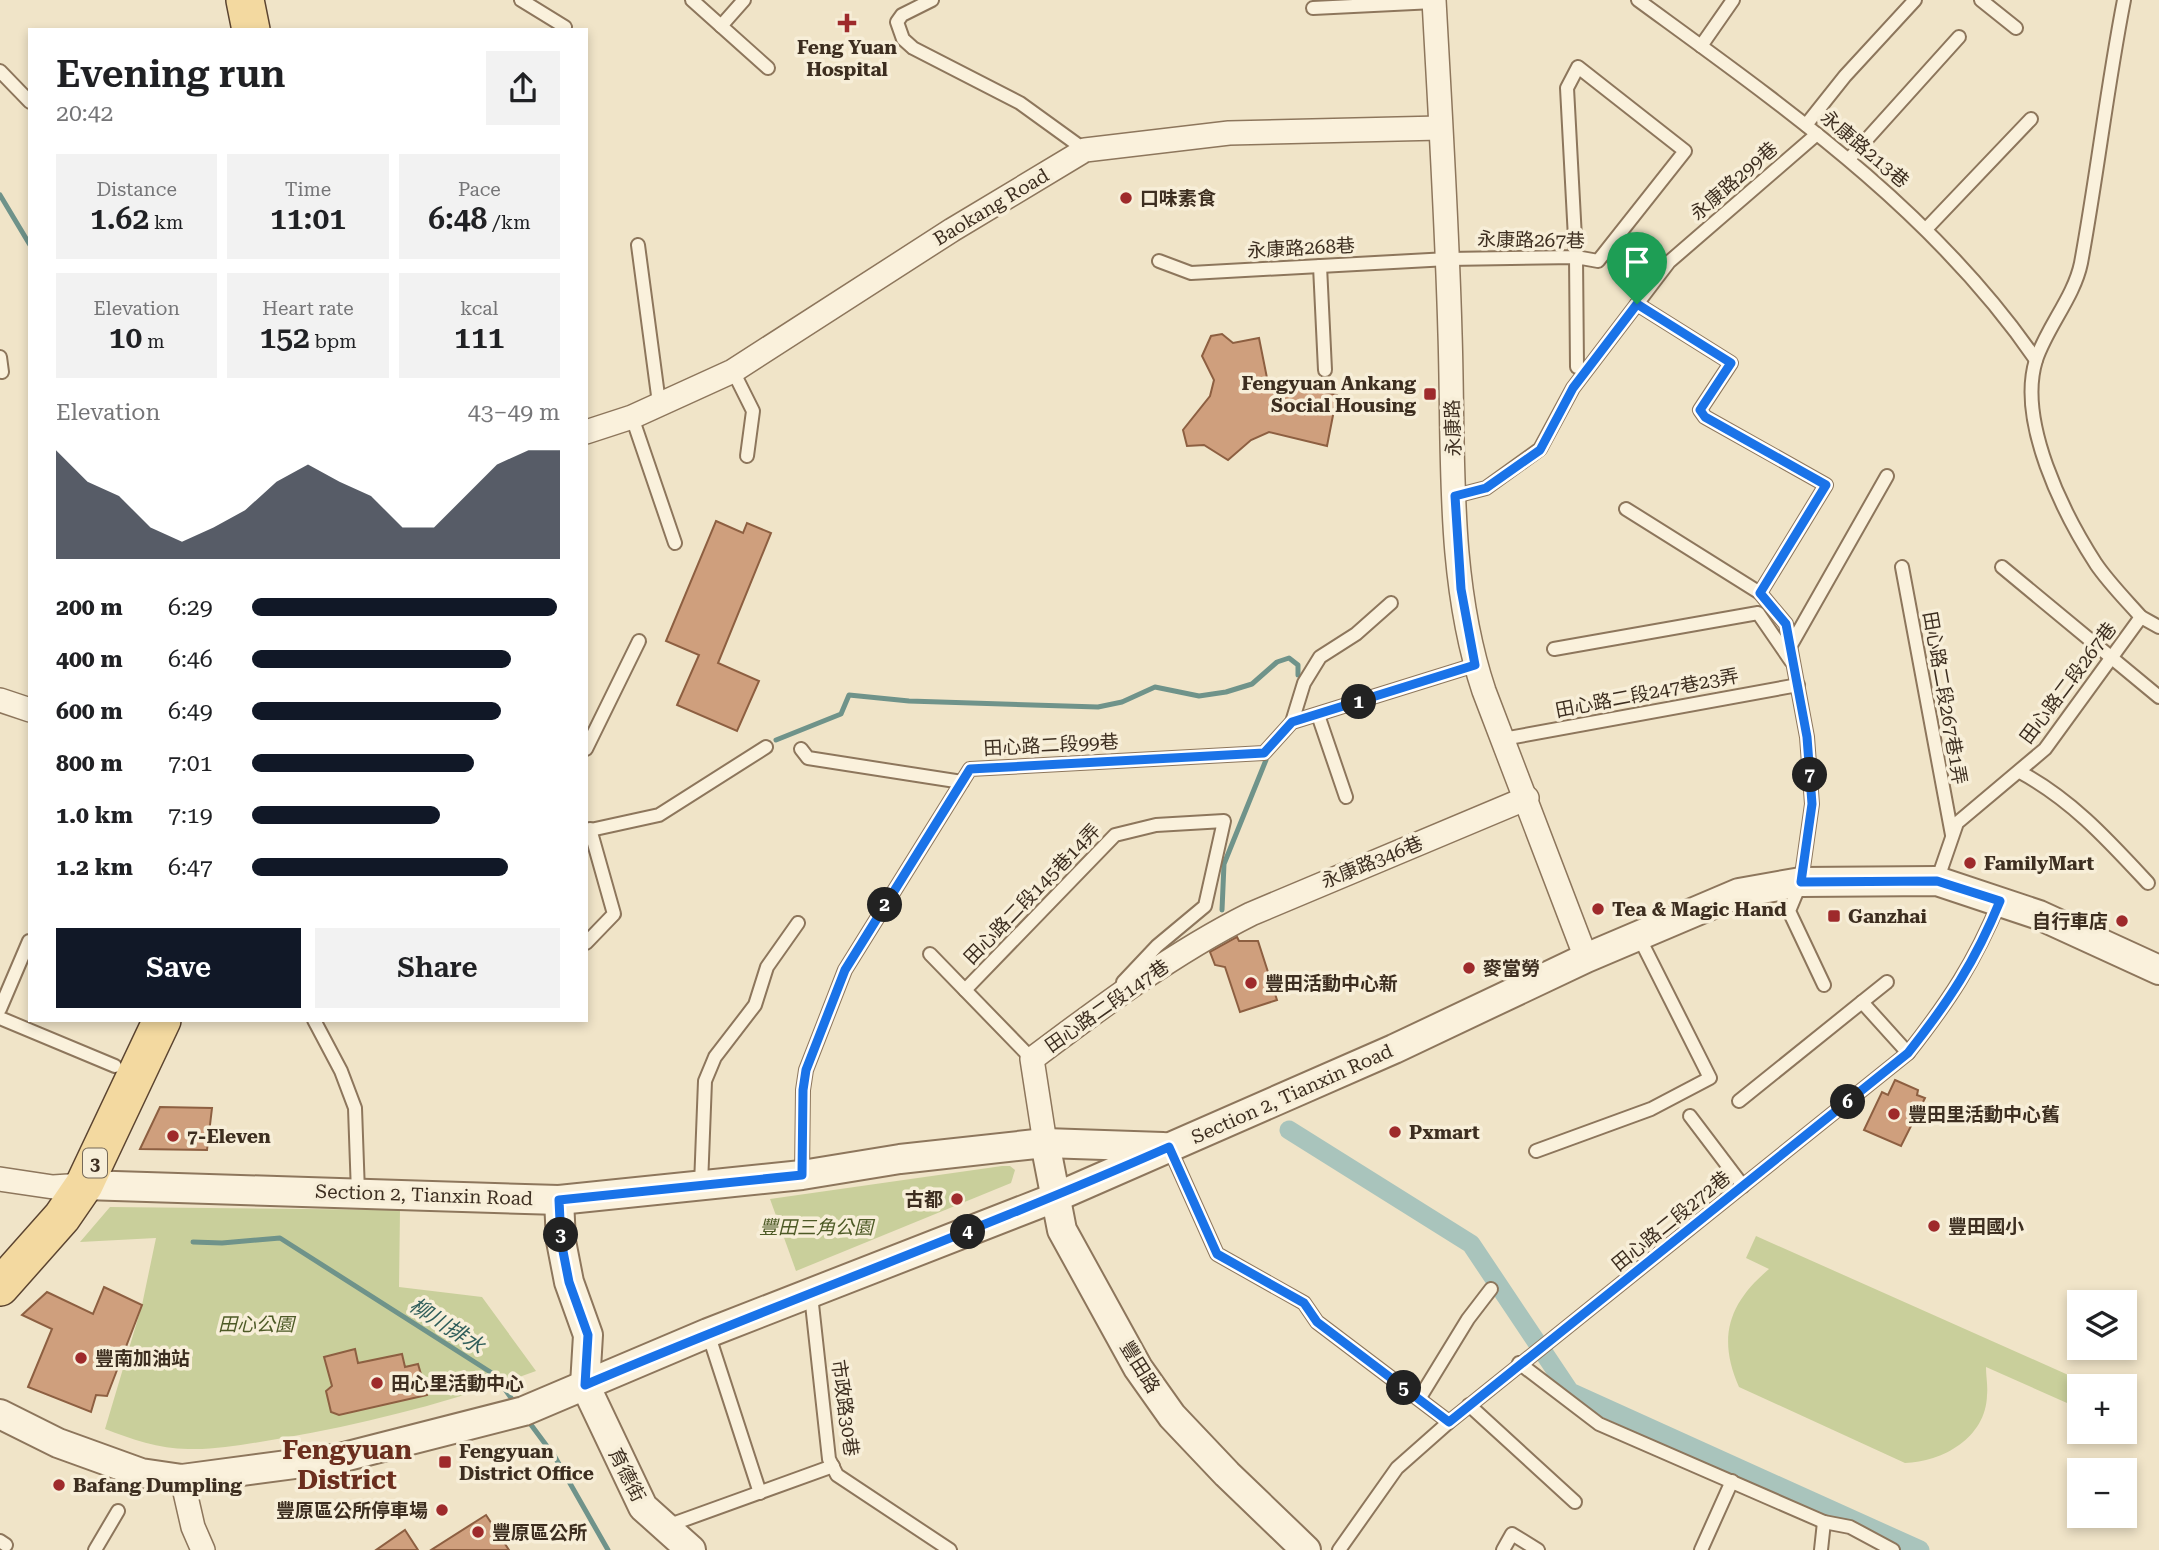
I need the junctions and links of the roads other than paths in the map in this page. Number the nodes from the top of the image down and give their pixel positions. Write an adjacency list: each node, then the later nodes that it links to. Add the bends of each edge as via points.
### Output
1 (221, 0): 16 (main road)
2 (245, 0): 17 (main road)
3 (521, 0): 15 (lane)
4 (692, 0): 14 (lane)
5 (744, 0): 14 (lane)
6 (932, 0): 28 (lane, via 897,22 913,48 1020,103)
7 (1638, 0): 20 (lane, 永康路213巷)
8 (1733, 0): 20 (lane)
9 (1915, 0): 25 (lane, via 1844,76)
10 (1981, 0): 18 (lane)
11 (2124, 0): 38 (lane, via 2080,267)
12 (1434, 1): 13 (lane, 永康路); 26 (street, 永康路)
13 (1313, 8)
14 (721, 26): 21 (lane)
15 (565, 27)
16 (227, 28)
17 (251, 28)
18 (2016, 28)
19 (1959, 37): 29 (lane)
20 (1701, 46): 25 (lane, 永康路213巷)
21 (768, 68)
22 (0, 71): 23 (lane)
23 (28, 100)
24 (2031, 119): 30 (lane)
25 (1806, 125): 27 (lane, 永康路213巷)
26 (1440, 128): 28 (street, Baokang Road, via 1229,133); 33 (street, 永康路)
27 (1817, 134): 29 (lane, 永康路213巷); 36 (lane, 永康路299巷, via 1669,262)
28 (1085, 150): 41 (street, Baokang Road)
29 (1849, 159): 30 (lane, 永康路213巷)
30 (1927, 228): 38 (lane, 永康路213巷, via 2001,309)
31 (638, 245): 43 (lane)
32 (1576, 257): 32 (lane, 永康路267巷, via 1598,261 1685,151 1578,67 1567,88); 33 (lane, 永康路267巷); 39 (lane)
33 (1448, 259): 35 (lane, 永康路268巷); 48 (street, 永康路)
34 (1158, 261): 35 (lane, 永康路268巷, via 1191,273)
35 (1320, 266): 40 (lane)
36 (1637, 304): 48 (lane, 永康路299巷, via 1573,388 1540,450 1486,488); 53 (lane, via 1731,363 1700,410 1705,417 1826,485)
37 (0, 358): 42 (lane)
38 (2036, 359): 55 (lane, via 2030,392 2037,435 2065,510 2097,565)
39 (1577, 367)
40 (1325, 370)
41 (733, 371): 43 (street, Baokang Road); 46 (lane, via 753,411)
42 (2, 372)
43 (659, 403): 44 (street, Baokang Road)
44 (632, 417): 45 (street, Baokang Road); 50 (lane)
45 (588, 431)
46 (747, 456)
47 (1887, 476): 58 (lane)
48 (1455, 496): 61 (street, 永康路, via 1461,589)
49 (1626, 509): 53 (lane)
50 (675, 543)
51 (1902, 567): 78 (lane, 田心路二段267巷1弄)
52 (2002, 567): 60 (lane)
53 (1760, 593): 58 (lane, via 1786,624)
54 (1391, 603): 68 (lane, via 1320,657 1304,683)
55 (2141, 617): 56 (lane, 田心路二段267巷); 60 (lane, 田心路二段267巷)
56 (2159, 627)
57 (639, 641): 70 (lane)
58 (1791, 645): 62 (lane)
59 (1554, 649): 62 (lane, via 1758,613)
60 (2110, 659): 64 (lane); 73 (lane, 田心路二段267巷, via 2045,749)
61 (1475, 665): 67 (lane); 69 (street, 永康路)
62 (1795, 667): 63 (lane)
63 (1798, 685): 69 (lane, 田心路二段247巷23弄); 80 (lane, via 1812,804)
64 (2159, 697)
65 (0, 700): 66 (street)
66 (28, 709)
67 (1318, 715): 68 (lane); 75 (lane)
68 (1292, 722): 74 (lane, 田心路二段99巷, via 1264,753 970,769)
69 (1503, 739): 76 (street, 永康路)
70 (588, 745)
71 (766, 747): 77 (lane, via 659,815)
72 (801, 749): 74 (lane, via 808,758)
73 (2020, 772): 78 (lane, 田心路二段267巷, via 1957,823); 81 (lane, via 2085,816)
74 (962, 782): 109 (lane, via 845,970 806,1070)
75 (1346, 797)
76 (1527, 798): 84 (street, 永康路346巷, via 1331,878); 89 (street, 永康路)
77 (588, 829): 86 (lane, via 614,914)
78 (1952, 836): 79 (lane, 田心路二段267巷)
79 (1937, 881): 80 (street, Section 2, Tianxin Road); 82 (street, Section 2, Tianxin Road)
80 (1801, 882): 85 (street, Section 2, Tianxin Road, via 1739,893); 92 (lane, via 1790,911)
81 (2147, 883)
82 (2000, 901): 90 (street, Section 2, Tianxin Road); 101 (lane, 田心路二段272巷, via 1953,996)
83 (798, 923): 111 (lane, via 766,967 755,1005 715,1057 705,1081)
84 (1219, 930): 96 (street, 田心路二段147巷)
85 (1639, 937): 89 (street, Section 2, Tianxin Road); 108 (lane, via 1710,1078 1651,1109)
86 (588, 941)
87 (28, 943): 95 (lane)
88 (930, 954): 93 (lane)
89 (1586, 958): 107 (street, Section 2, Tianxin Road, via 1394,1049)
90 (2159, 970)
91 (1887, 982): 94 (lane)
92 (1824, 985)
93 (965, 990): 96 (lane, 田心路二段145巷14弄, via 1115,835 1156,825 1224,821 1205,906 1157,946); 102 (lane)
94 (1862, 1002): 101 (lane); 104 (lane)
95 (0, 1009)
96 (1093, 1013): 102 (street, 田心路二段147巷)
97 (0, 1018): 103 (lane)
98 (135, 1022): 103 (main road, 3)
99 (161, 1022): 112 (main road, 3)
100 (315, 1022): 114 (lane, via 355,1108)
101 (1908, 1053): 113 (lane, 田心路二段272巷)
102 (1032, 1059): 106 (street, 田心路二段147巷)
103 (116, 1066): 112 (main road, 3, via 83,1138)
104 (1740, 1101)
105 (1690, 1116): 113 (lane)
106 (1045, 1143): 107 (street, Section 2, Tianxin Road); 109 (street, Section 2, Tianxin Road); 115 (street, 豐田路)
107 (1169, 1147): 115 (street); 124 (lane, via 1217,1254 1304,1303 1317,1322)
108 (1536, 1151)
109 (802, 1175): 111 (street, Section 2, Tianxin Road)
110 (0, 1179): 112 (street)
111 (701, 1185): 116 (street, Section 2, Tianxin Road)
112 (68, 1186): 114 (street, Section 2, Tianxin Road); 117 (main road, 3); 118 (main road, 3, via 62,1217)
113 (1743, 1186): 122 (lane, 田心路二段272巷, via 1573,1325)
114 (358, 1193): 116 (street, Section 2, Tianxin Road)
115 (1054, 1198): 120 (street); 140 (street, 豐田路, via 1067,1242 1138,1368 1165,1406)
116 (559, 1200): 123 (street, via 569,1282 588,1335)
117 (0, 1251)
118 (0, 1287)
119 (1491, 1289): 124 (lane)
120 (811, 1295): 121 (street); 128 (lane, 市政路30巷)
121 (708, 1333): 123 (street); 131 (lane)
122 (1519, 1363): 125 (lane, 田心路二段272巷); 130 (lane, via 1599,1424)
123 (585, 1385): 129 (street, via 511,1415 340,1458); 135 (street, 育德街, via 643,1507)
124 (1419, 1399): 127 (lane)
125 (1469, 1405): 127 (lane, 田心路二段272巷); 132 (lane)
126 (0, 1413): 129 (street, via 58,1443 129,1469)
127 (1449, 1422): 141 (lane, 田心路二段272巷, via 1397,1468)
128 (832, 1466): 131 (lane); 139 (lane, 市政路30巷, via 837,1475)
129 (182, 1479): 137 (street)
130 (1732, 1481): 134 (lane); 144 (lane)
131 (760, 1493): 135 (lane)
132 (1575, 1502)
133 (118, 1511): 136 (lane)
134 (1824, 1522): 145 (lane); 146 (lane, via 1850,1527)
135 (664, 1527): 138 (street, 育德街)
136 (95, 1550)
137 (203, 1550)
138 (691, 1550)
139 (950, 1550)
140 (1306, 1550)
141 (1339, 1550)
142 (1503, 1550): 143 (lane, via 1512,1534)
143 (1538, 1550)
144 (1702, 1550)
145 (1821, 1550)
146 (1893, 1550)

